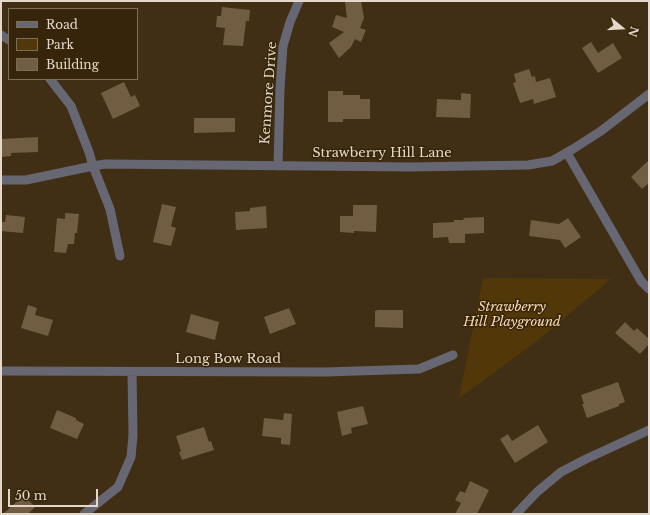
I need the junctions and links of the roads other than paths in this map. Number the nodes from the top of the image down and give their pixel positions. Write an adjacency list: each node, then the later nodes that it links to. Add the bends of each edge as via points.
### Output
1 (300, 1): 6 (street, Kenmore Drive, via 283,46)
2 (51, 80): 5 (street, via 71,106)
3 (649, 94): 4 (street, Strawberry Hill Lane)
4 (567, 153): 6 (street, Strawberry Hill Lane, via 552,161 528,165); 9 (street, via 641,281)
5 (93, 166): 6 (street, Strawberry Hill Lane); 7 (street, Strawberry Hill Lane, via 26,180); 8 (street, via 110,209)
6 (278, 166)
7 (1, 180)
8 (120, 256)
9 (649, 289)
10 (453, 355): 12 (street, Long Bow Road, via 419,369 326,372)
11 (1, 371): 12 (street, Long Bow Road)
12 (132, 372): 14 (street, via 131,457 118,487)
13 (649, 430): 15 (street, via 561,472 536,492)
14 (84, 514)
15 (516, 514)

